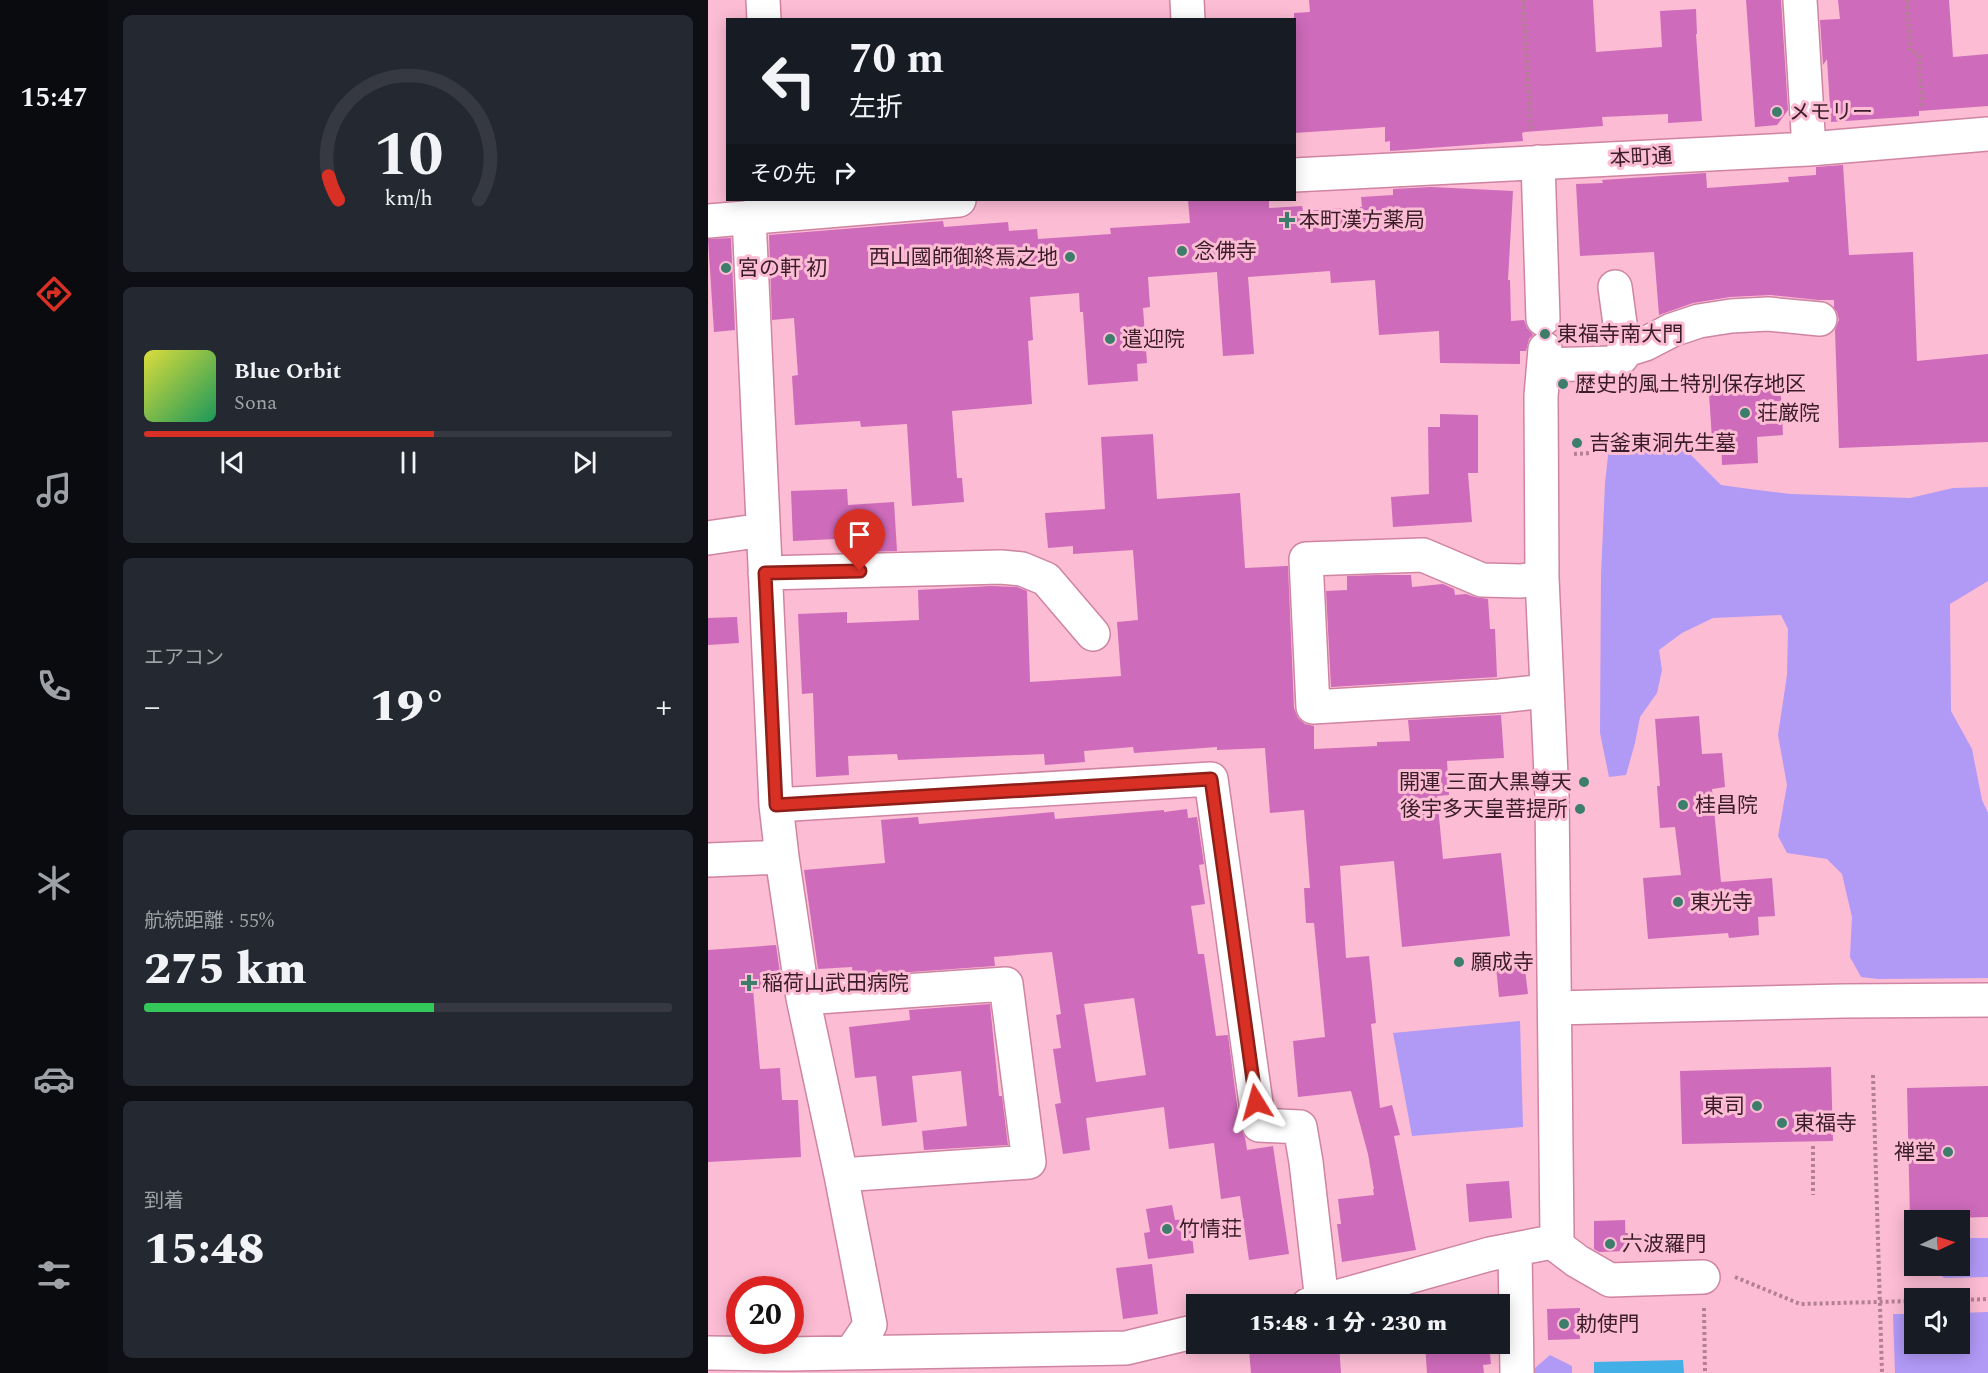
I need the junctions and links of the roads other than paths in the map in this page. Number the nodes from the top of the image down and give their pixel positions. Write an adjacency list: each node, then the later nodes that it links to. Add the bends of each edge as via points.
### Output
1 (763, 0): 4 (street)
2 (1187, 0): 5 (street)
3 (1800, 0): 7 (street)
4 (764, 18)
5 (1188, 18)
6 (1988, 134): 7 (street, 本町通)
7 (1809, 149): 8 (street, 本町通)
8 (1538, 162): 9 (street, 本町通); 15 (street)
9 (1296, 175)
10 (941, 201): 11 (street)
11 (765, 211): 12 (street); 17 (street)
12 (708, 221)
13 (1615, 286): 16 (street)
14 (1820, 319): 16 (street, via 1768,314 1699,321)
15 (1544, 344): 16 (street, via 1611,363); 20 (street)
16 (1626, 350)
17 (764, 530): 18 (street); 19 (street)
18 (708, 538)
19 (765, 573): 21 (street, via 1022,569 1046,579); 23 (street)
20 (1542, 578): 22 (street); 22 (street, via 1482,580 1423,555 1306,559 1313,707)
21 (1093, 634)
22 (1546, 691): 28 (street)
23 (776, 805): 24 (street); 33 (street, via 1211,779 1259,1125 1300,1127)
24 (782, 857): 25 (street); 26 (street)
25 (708, 860)
26 (803, 998): 29 (street); 29 (street, via 1006,984 1029,1162)
27 (1988, 1000): 28 (street)
28 (1555, 1008): 30 (street, via 1557,1237)
29 (841, 1175): 37 (street, via 870,1325)
30 (1552, 1242): 31 (street); 32 (street, via 1610,1280)
31 (1515, 1250): 34 (street); 39 (street)
32 (1703, 1277)
33 (1314, 1294)
34 (1347, 1294)
35 (1186, 1334): 38 (street)
36 (708, 1353): 37 (street)
37 (851, 1353): 38 (street)
38 (1077, 1361)
39 (1517, 1373)

